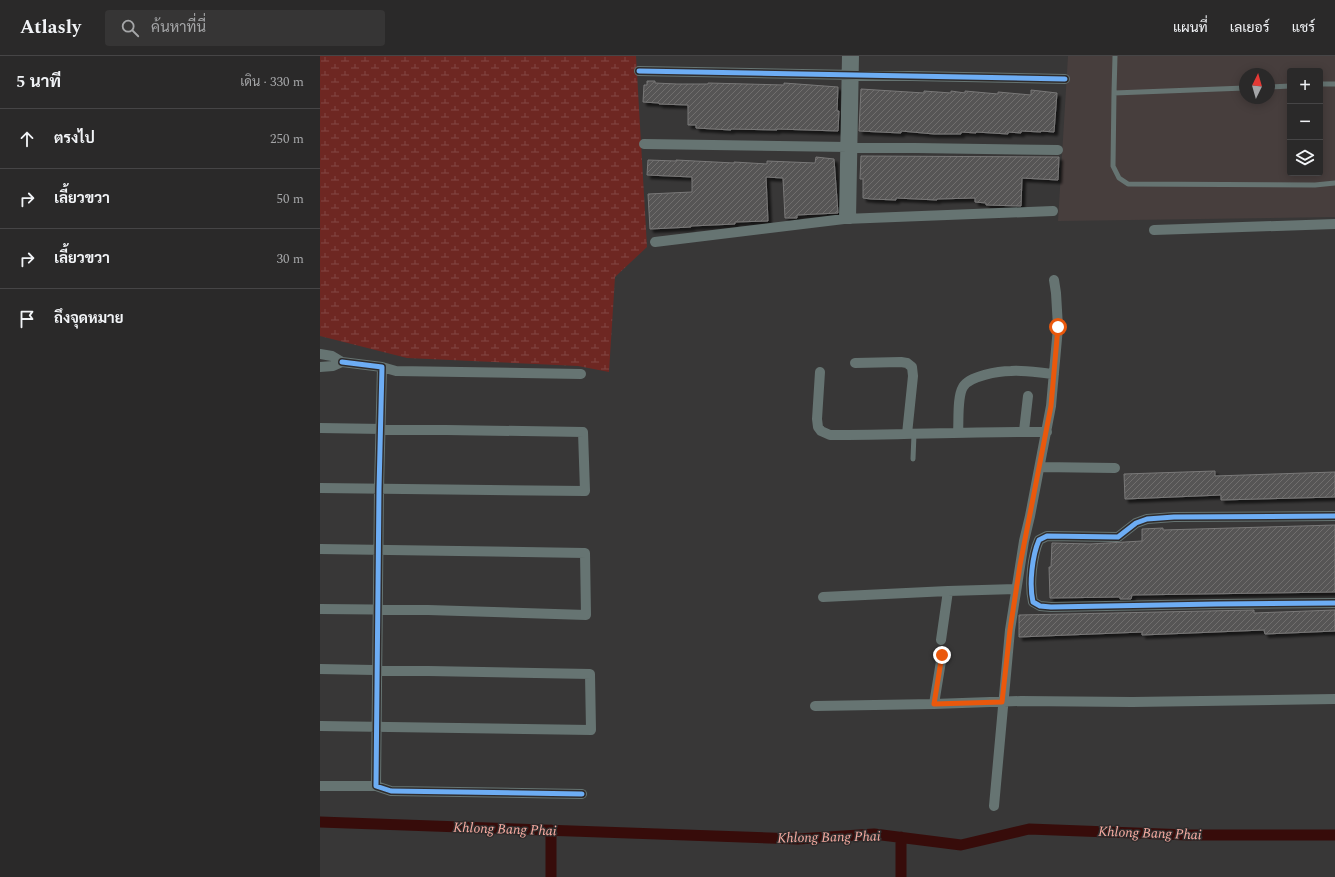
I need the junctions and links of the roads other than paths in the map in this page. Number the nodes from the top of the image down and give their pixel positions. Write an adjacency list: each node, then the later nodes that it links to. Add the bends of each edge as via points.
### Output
1 (847, 56): 5 (street)
2 (854, 56): 5 (street)
3 (1115, 56): 12 (lane)
4 (639, 72): 5 (street)
5 (850, 75): 6 (street); 14 (street)
6 (1065, 79)
7 (1323, 84): 8 (lane)
8 (1335, 84)
9 (1287, 86): 10 (lane)
10 (1275, 87)
11 (1239, 88): 12 (lane)
12 (1114, 93): 16 (lane, via 1113,166 1119,178 1128,184)
13 (644, 144): 14 (street)
14 (849, 147): 15 (street); 18 (street)
15 (1058, 150)
16 (1335, 183)
17 (1053, 211): 18 (street)
18 (847, 219): 21 (street)
19 (1335, 224): 20 (street)
20 (1154, 230)
21 (655, 242)
22 (1054, 280): 30 (street, via 1058,327)
23 (320, 354): 24 (street, via 332,356)
24 (342, 362): 26 (street); 27 (street)
25 (855, 363): 37 (street, via 901,362 912,367)
26 (320, 367)
27 (382, 367): 29 (street, via 396,371); 33 (street)
28 (820, 372): 37 (street, via 818,427 821,431 830,434)
29 (581, 374)
30 (1054, 374): 35 (street, via 1012,371 966,382 960,394); 36 (street)
31 (1028, 396): 34 (street)
32 (320, 428): 33 (street)
33 (382, 429): 42 (street); 42 (street, via 583,432 585,491)
34 (1024, 431): 35 (street); 36 (street)
35 (958, 432): 37 (street)
36 (1047, 432): 39 (street)
37 (911, 434): 38 (lane)
38 (913, 459)
39 (1040, 467): 40 (street); 46 (street)
40 (1115, 468)
41 (320, 488): 42 (street)
42 (379, 489): 45 (street)
43 (1335, 516): 49 (street, via 1174,517 1146,519 1136,523 1118,538 1047,536 1039,540 1036,548 1032,596 1033,602 1051,607)
44 (320, 549): 45 (street)
45 (378, 550): 51 (street); 51 (street, via 585,553 586,615)
46 (1016, 589): 47 (street); 57 (street)
47 (948, 590): 48 (street); 52 (street)
48 (822, 597)
49 (1335, 603)
50 (320, 609): 51 (street)
51 (378, 610): 55 (street)
52 (941, 640)
53 (942, 655): 58 (street)
54 (320, 669): 55 (street)
55 (376, 670): 61 (street); 61 (street, via 590,674 591,730)
56 (1335, 699): 57 (street)
57 (1002, 702): 58 (street); 65 (street)
58 (934, 704): 59 (street)
59 (815, 706)
60 (320, 726): 61 (street)
61 (376, 727): 63 (street)
62 (320, 786): 63 (street)
63 (376, 786): 64 (street, via 391,791)
64 (582, 794)
65 (994, 806)

